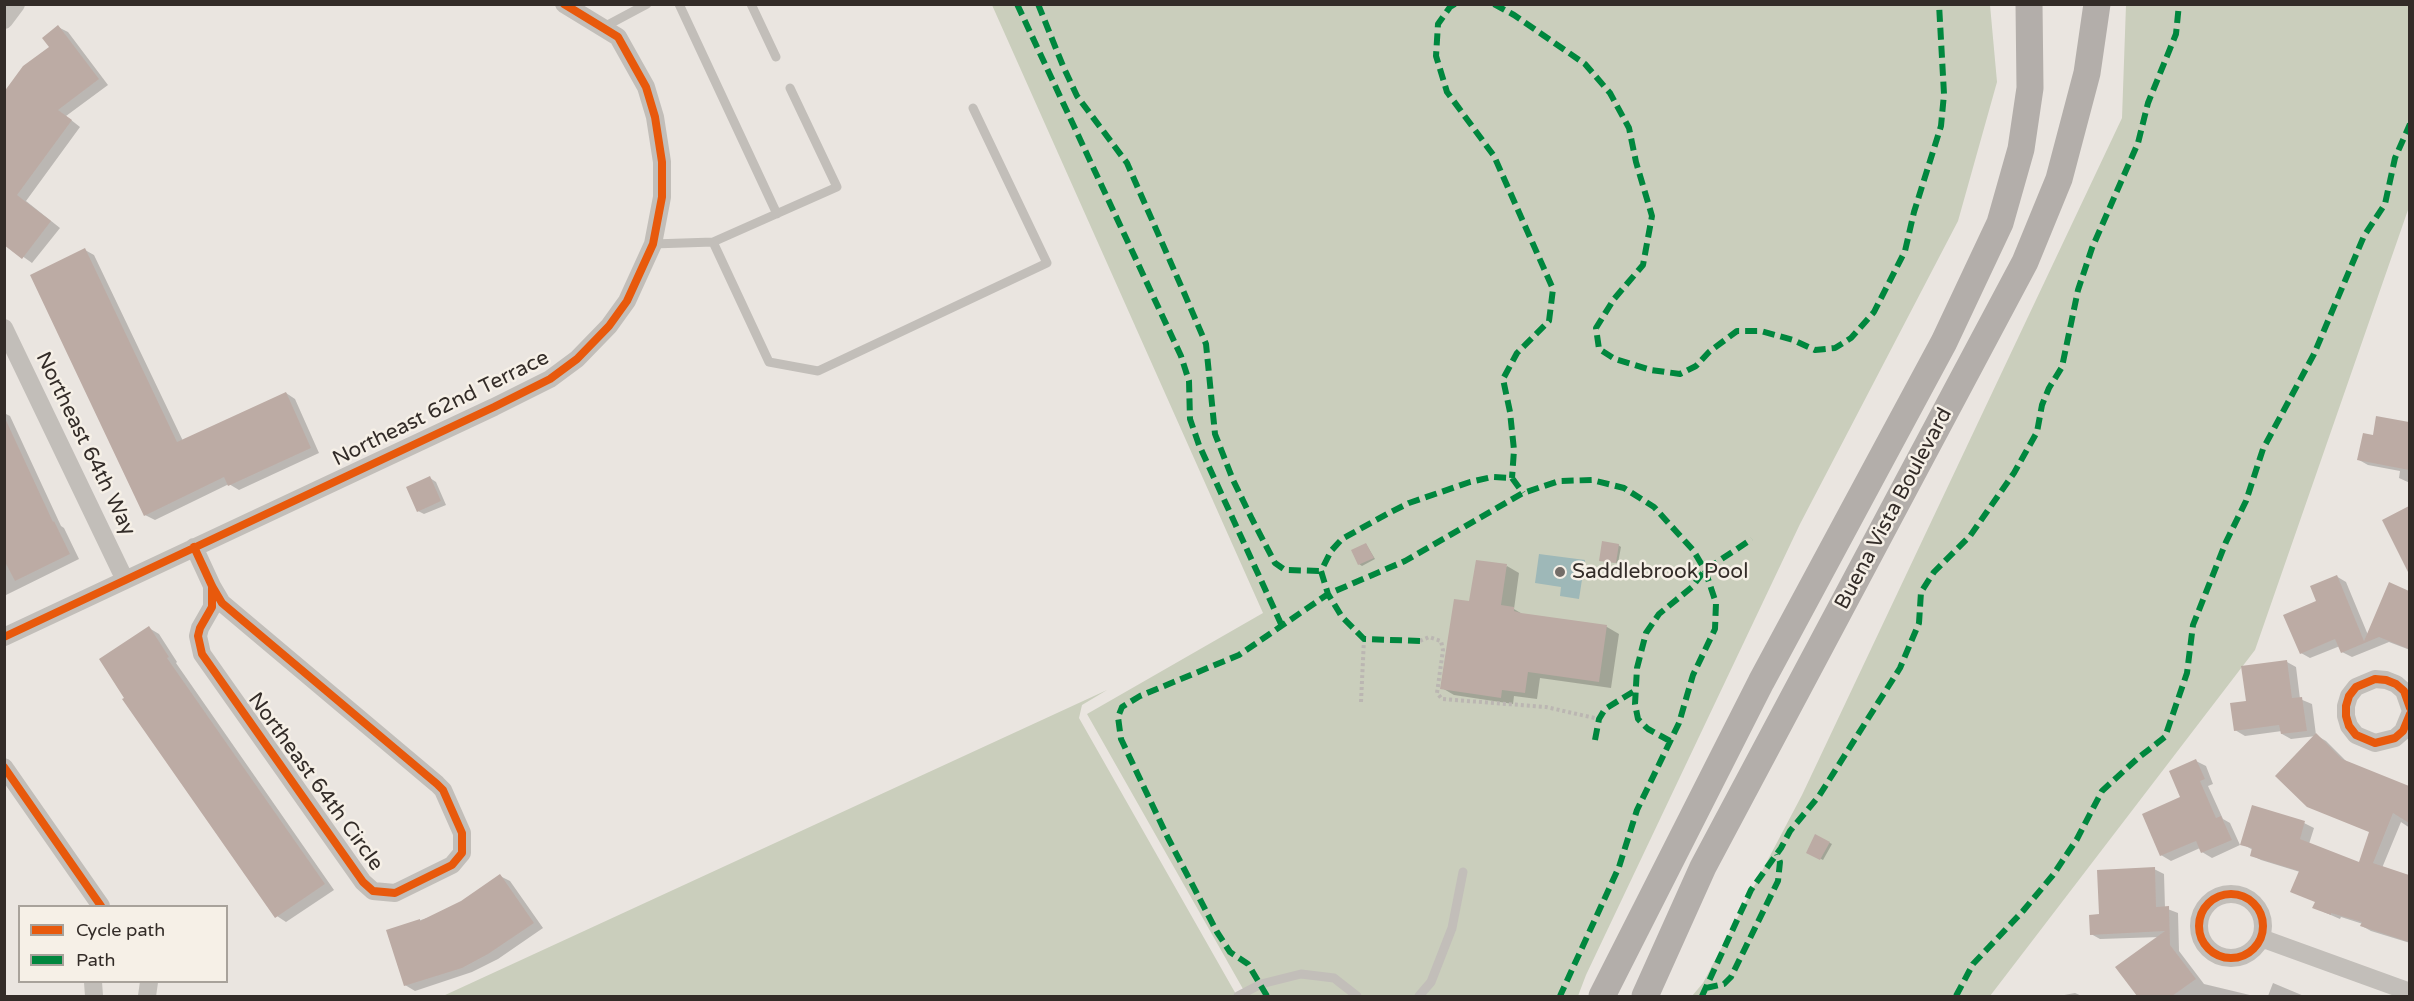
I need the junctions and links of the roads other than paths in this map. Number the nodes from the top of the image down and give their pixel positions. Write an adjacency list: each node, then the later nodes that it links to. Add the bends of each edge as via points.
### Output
1 (16, 4): 8 (street)
2 (564, 4): 9 (street, Northeast 62nd Terrace)
3 (647, 4): 9 (lane)
4 (679, 4): 13 (lane)
5 (751, 4): 10 (lane)
6 (2029, 4): 30 (main road, Buena Vista Boulevard, via 2030,88 2021,149 2000,223 1944,342 1761,682)
7 (2097, 4): 31 (main road, Buena Vista Boulevard, via 2087,73 2059,179 2025,262 1703,867)
8 (4, 20)
9 (602, 28): 15 (street, Northeast 62nd Terrace, via 618,37 646,87 656,117 662,197)
10 (776, 57)
11 (790, 88): 13 (lane, via 837,187)
12 (973, 108): 14 (lane, via 1047,264 818,371 769,362)
13 (777, 214): 14 (lane)
14 (713, 242): 15 (lane)
15 (653, 244): 18 (street, Northeast 62nd Terrace, via 627,301 609,326 577,359 550,379)
16 (4, 328): 17 (street, Northeast 64th Way)
17 (10, 355): 19 (street, Northeast 64th Way)
18 (194, 547): 19 (street, Northeast 62nd Terrace); 20 (street, Northeast 64th Circle)
19 (125, 580): 21 (street, Northeast 62nd Terrace)
20 (212, 586): 20 (street, Northeast 64th Circle, via 212,607 198,636 202,654 363,882 374,891 395,893 452,865 462,853 462,833 443,790 222,603)
21 (4, 637)
22 (4, 767): 24 (street)
23 (1463, 872): 29 (lane, via 1452,928 1431,982)
24 (100, 905)
25 (2261, 938): 26 (street)
26 (2409, 992)
27 (1238, 996): 28 (lane, via 1261,984 1301,974 1334,978)
28 (1357, 996)
29 (1419, 996)
30 (1602, 996)
31 (1645, 996)

